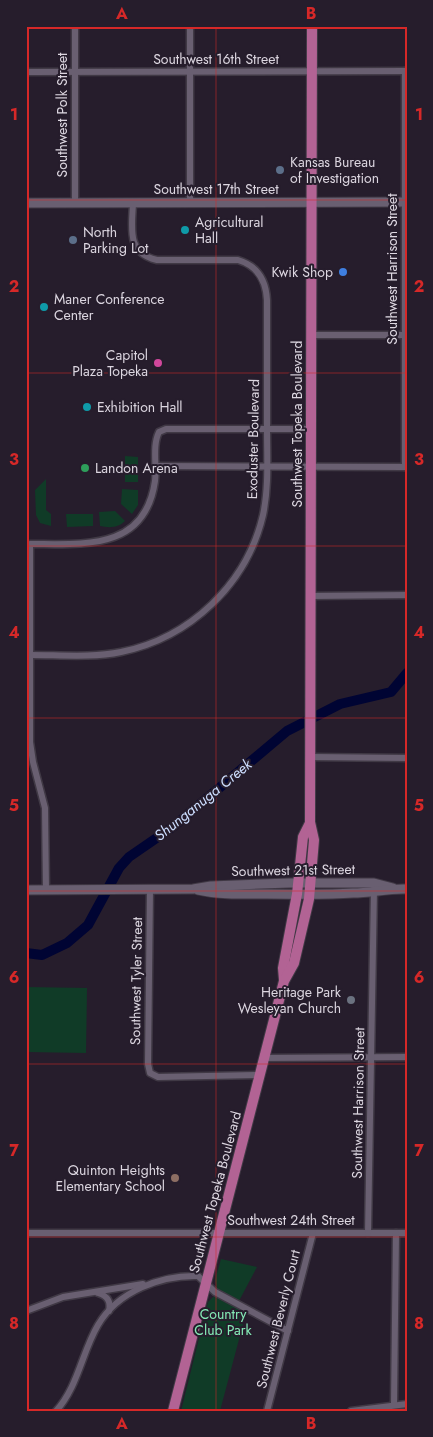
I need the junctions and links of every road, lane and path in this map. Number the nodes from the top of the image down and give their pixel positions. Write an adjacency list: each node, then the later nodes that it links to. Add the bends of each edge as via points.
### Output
1 (75, 26): 7 (street, Southwest Polk Street)
2 (190, 26): 8 (street)
3 (312, 26): 4 (main road, Southwest Topeka Boulevard)
4 (311, 71): 5 (street, Southwest 16th Street); 8 (street, Southwest 16th Street); 9 (main road, Southwest Topeka Boulevard)
5 (406, 71): 10 (street, Southwest Harrison Street)
6 (26, 72): 7 (street, Southwest 16th Street)
7 (75, 72): 8 (street, Southwest 16th Street); 12 (street, Southwest Polk Street)
8 (190, 72): 14 (street)
9 (311, 202): 10 (main road, Southwest 17th Street); 14 (main road, Southwest 17th Street); 15 (main road, Southwest Topeka Boulevard)
10 (406, 202): 16 (street, Southwest Harrison Street)
11 (26, 203): 12 (main road, Southwest 17th Street)
12 (75, 203): 13 (main road, Southwest 17th Street)
13 (133, 203): 14 (main road, Southwest 17th Street); 18 (street, Exoduster Boulevard, via 132,239 137,250 145,256 157,260 238,260 253,267 265,282)
14 (190, 203)
15 (311, 335): 16 (street); 17 (main road, Southwest Topeka Boulevard)
16 (406, 335): 22 (street, Southwest Harrison Street)
17 (311, 429): 18 (street); 21 (main road, Southwest Topeka Boulevard)
18 (267, 430): 19 (street, via 166,429 157,435); 20 (street, Exoduster Boulevard)
19 (156, 466): 20 (street); 25 (street, via 153,492 147,507 137,522 122,534 94,543 30,544)
20 (267, 466): 21 (street); 25 (street, Exoduster Boulevard, via 264,508 250,552 224,592 197,618 165,638 139,648 92,656)
21 (311, 466): 22 (street); 24 (main road, Southwest Topeka Boulevard)
22 (406, 467)
23 (407, 594): 24 (street)
24 (311, 596): 26 (main road, Southwest Topeka Boulevard)
25 (31, 656): 34 (street, via 30,742 45,808)
26 (311, 757): 27 (street); 28 (main road, Southwest Topeka Boulevard)
27 (407, 758)
28 (310, 822): 31 (main road, Southwest Topeka Boulevard, via 304,837); 32 (main road, Southwest Topeka Boulevard, via 314,840)
29 (374, 887): 30 (main road, Southwest 21st Street); 32 (main road, Southwest 21st Street); 37 (street, Southwest Harrison Street)
30 (407, 888)
31 (298, 889): 32 (main road, Southwest 21st Street); 35 (main road, Southwest 21st Street, via 211,886); 36 (main road, Southwest Topeka Boulevard, via 283,968)
32 (309, 889): 36 (main road, Southwest Topeka Boulevard, via 294,963)
33 (26, 890): 34 (main road, Southwest 21st Street)
34 (46, 890): 35 (main road, Southwest 21st Street)
35 (150, 890): 40 (street, Southwest Tyler Street, via 150,1073 158,1077)
36 (284, 981): 39 (main road, Southwest Topeka Boulevard)
37 (371, 1057): 38 (street); 39 (street); 44 (street, Southwest Harrison Street)
38 (407, 1057)
39 (264, 1058): 40 (main road, Southwest Topeka Boulevard)
40 (260, 1075): 42 (main road, Southwest Topeka Boulevard)
41 (26, 1233): 42 (street, Southwest 24th Street)
42 (219, 1233): 43 (street, Southwest 24th Street); 48 (main road, Southwest Topeka Boulevard)
43 (313, 1233): 44 (street, Southwest 24th Street); 52 (street, Southwest Beverly Court)
44 (368, 1233): 45 (street, Southwest 24th Street)
45 (396, 1233): 46 (street, Southwest 24th Street); 54 (street)
46 (407, 1233)
47 (151, 1283): 48 (street, via 190,1276 198,1276); 49 (street); 51 (street, via 131,1293)
48 (206, 1283): 52 (street, via 215,1292); 56 (main road, Southwest Topeka Boulevard)
49 (95, 1292): 50 (street, via 62,1297); 51 (street, via 107,1298 110,1304)
50 (26, 1311)
51 (108, 1312): 55 (street, via 98,1325 67,1396)
52 (288, 1331): 57 (street, Southwest Beverly Court)
53 (407, 1404): 54 (street)
54 (394, 1405): 58 (street)
55 (57, 1410)
56 (173, 1411)
57 (267, 1411)
58 (351, 1411)

